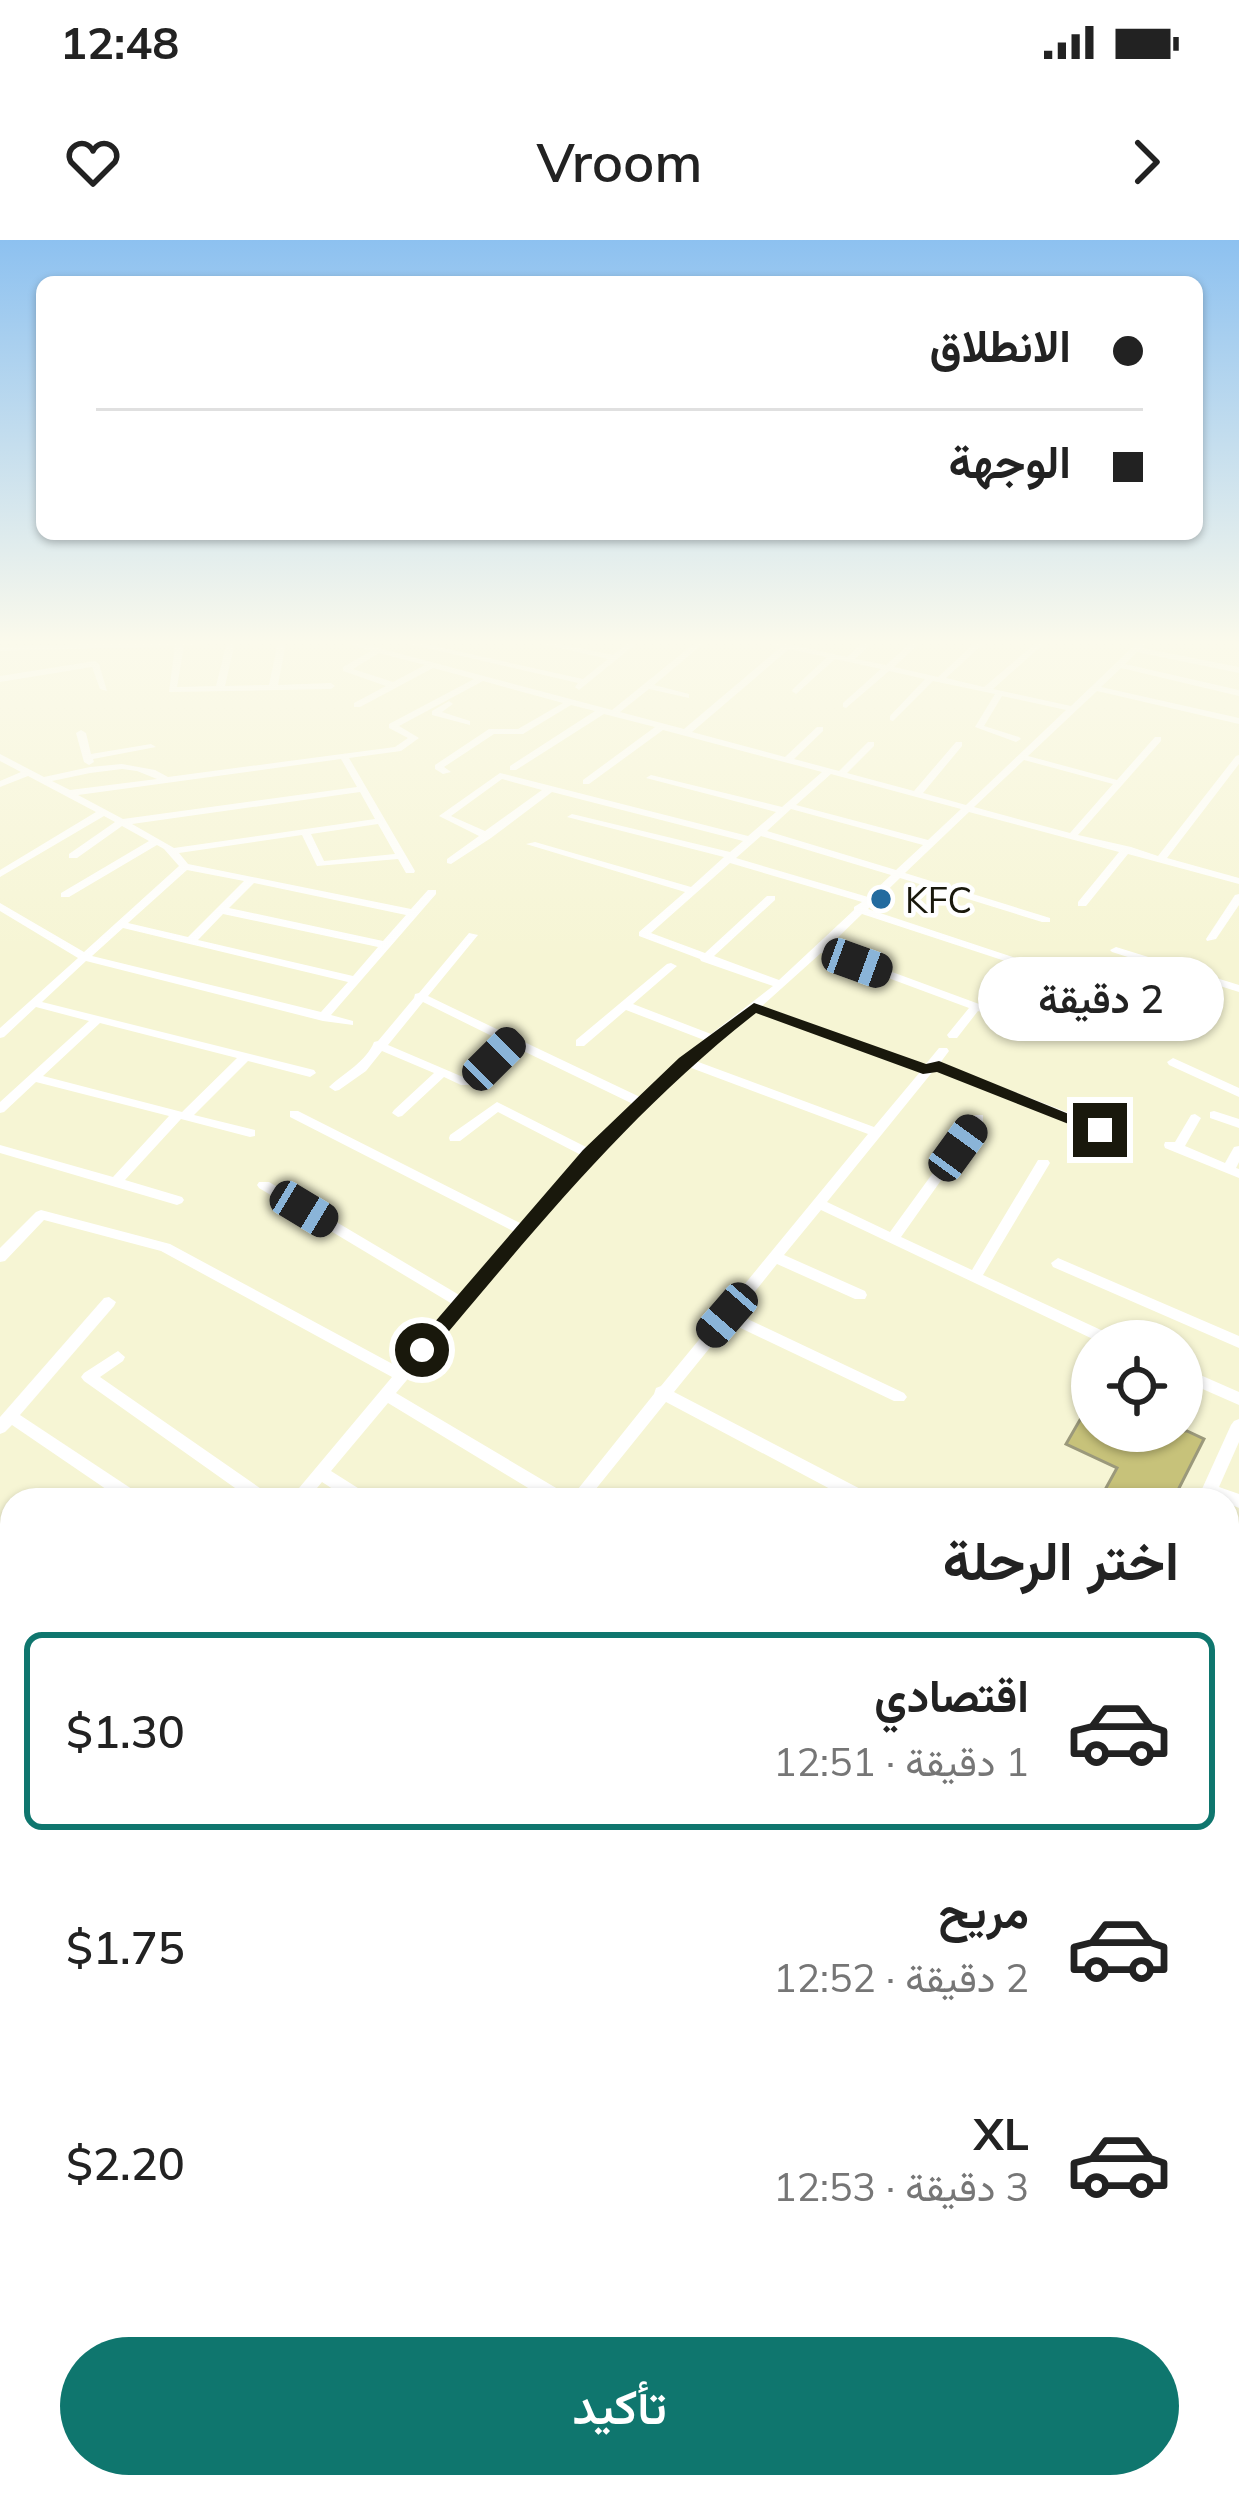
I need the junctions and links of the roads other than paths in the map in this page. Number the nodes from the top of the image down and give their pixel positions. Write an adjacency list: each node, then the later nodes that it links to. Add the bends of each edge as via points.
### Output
1 (85, 747): 14 (street)
2 (149, 747): 14 (street)
3 (396, 747): 15 (street)
4 (467, 747): 22 (street, via 438,767)
5 (548, 747): 19 (street)
6 (634, 747): 27 (street)
7 (739, 747): 18 (street)
8 (800, 747): 18 (street)
9 (867, 747): 23 (street)
10 (956, 747): 33 (street)
11 (1033, 747): 16 (street)
12 (1151, 747): 28 (street)
13 (0, 757): 21 (street)
14 (88, 757): 20 (street)
15 (344, 757): 25 (street); 31 (street)
16 (1023, 757): 28 (street); 34 (street)
17 (1239, 758): 52 (street)
18 (787, 760): 23 (street)
19 (513, 768)
20 (92, 771): 25 (street, via 138,766); 26 (street)
21 (28, 772): 26 (street); 29 (street)
22 (446, 772)
23 (835, 773): 33 (street); 35 (street)
24 (651, 778): 35 (street)
25 (165, 779): 32 (street)
26 (43, 780): 32 (street)
27 (586, 782)
28 (1119, 783): 41 (street)
29 (0, 784)
30 (550, 788): 42 (street); 42 (street, via 500,776 444,816); 43 (street)
31 (362, 789): 38 (street); 39 (street)
32 (71, 793): 36 (street)
33 (917, 794): 34 (street)
34 (966, 806): 41 (street); 45 (street)
35 (786, 809): 43 (street); 45 (street)
36 (104, 812): 39 (street); 57 (street)
37 (572, 817): 51 (street)
38 (380, 821): 40 (street); 50 (street)
39 (122, 822): 44 (street); 49 (street)
40 (306, 833): 48 (street); 50 (street, via 322,864)
41 (1073, 835): 47 (street)
42 (487, 836): 53 (street)
43 (756, 836): 51 (street); 56 (street)
44 (156, 841): 48 (street); 62 (street)
45 (927, 843): 56 (street)
46 (531, 844): 60 (street)
47 (1127, 850): 52 (street); 66 (street)
48 (173, 851): 54 (street)
49 (73, 856)
50 (400, 856): 55 (street)
51 (730, 858): 60 (street); 65 (street)
52 (1161, 859): 59 (street)
53 (451, 862)
54 (185, 866): 58 (street); 71 (street)
55 (410, 871)
56 (896, 871): 65 (street); 70 (street)
57 (0, 874)
58 (252, 879): 68 (street); 69 (street)
59 (1239, 881)
60 (691, 890): 79 (street, via 643,934)
61 (432, 892): 69 (street)
62 (65, 895)
63 (1239, 897): 73 (street)
64 (771, 898): 79 (street)
65 (863, 904): 76 (street); 80 (street)
66 (1082, 904)
67 (0, 906): 78 (street)
68 (221, 910): 74 (street); 75 (street)
69 (414, 913): 75 (street)
70 (1046, 920)
71 (122, 925): 74 (street); 78 (street)
72 (473, 935): 85 (street)
73 (1211, 940)
74 (190, 941): 82 (street)
75 (386, 946): 82 (street)
76 (818, 948): 83 (street); 88 (street)
77 (1116, 950): 84 (street)
78 (86, 958): 86 (street); 90 (street)
79 (705, 959): 83 (street)
80 (1024, 964)
81 (671, 966): 87 (street)
82 (356, 980): 90 (street)
83 (781, 985): 89 (street)
84 (1239, 989)
85 (418, 996): 96 (street); 99 (street)
86 (34, 1004): 91 (street); 94 (street)
87 (627, 1006): 97 (street); 98 (street)
88 (976, 1006): 92 (street); 95 (street)
89 (754, 1007): 97 (street); 102 (street)
90 (323, 1017): 93 (street)
91 (97, 1020): 100 (street); 106 (street)
92 (1013, 1020)
93 (349, 1023)
94 (0, 1034)
95 (953, 1036)
96 (514, 1038): 105 (street, via 473,1079); 109 (street)
97 (713, 1039): 101 (street)
98 (580, 1043)
99 (378, 1045): 105 (street); 107 (street)
100 (245, 1057): 104 (street); 113 (street)
101 (684, 1061): 109 (street); 120 (street)
102 (935, 1062): 118 (street); 120 (street)
103 (1173, 1062): 108 (street)
104 (310, 1073)
105 (441, 1073): 111 (street)
106 (35, 1078): 110 (street); 113 (street)
107 (335, 1088)
108 (1239, 1093)
109 (640, 1103): 124 (street)
110 (0, 1109)
111 (398, 1113)
112 (293, 1114): 131 (street)
113 (181, 1115): 119 (street); 127 (street)
114 (1214, 1115): 117 (street)
115 (979, 1118): 132 (street)
116 (1195, 1118): 126 (street, via 1174,1146)
117 (1239, 1124)
118 (1100, 1130)
119 (250, 1133)
120 (878, 1133): 130 (street)
121 (455, 1138): 124 (street, via 497,1106)
122 (0, 1149): 127 (street)
123 (1239, 1150): 126 (street)
124 (589, 1154): 131 (street)
125 (1043, 1163): 136 (street)
126 (1234, 1172)
127 (116, 1182): 129 (street)
128 (264, 1185): 139 (street)
129 (177, 1200)
130 (819, 1204): 132 (street); 134 (street)
131 (521, 1229): 139 (street)
132 (893, 1238): 136 (street)
133 (0, 1257): 144 (street, via 41,1215 138,1239 202,1265)
134 (775, 1257): 137 (street); 140 (street)
135 (1058, 1263): 142 (street)
136 (975, 1276): 141 (street)
137 (860, 1295)
138 (109, 1302): 150 (street)
139 (462, 1303): 144 (street)
140 (727, 1315): 146 (street); 148 (street)
141 (1071, 1322)
142 (1239, 1342)
143 (118, 1357): 154 (street, via 89,1377)
144 (401, 1375): 147 (street)
145 (1203, 1383): 149 (street)
146 (661, 1392): 158 (street); 159 (street)
147 (385, 1394): 152 (street); 157 (street)
148 (898, 1397)
149 (1239, 1399)
150 (5, 1422): 153 (street)
151 (1239, 1425): 160 (street)
152 (321, 1473): 155 (street); 156 (street)
153 (115, 1488)
154 (247, 1488)
155 (308, 1488)
156 (344, 1488)
157 (542, 1488)
158 (586, 1488)
159 (843, 1488)
160 (1210, 1488)

